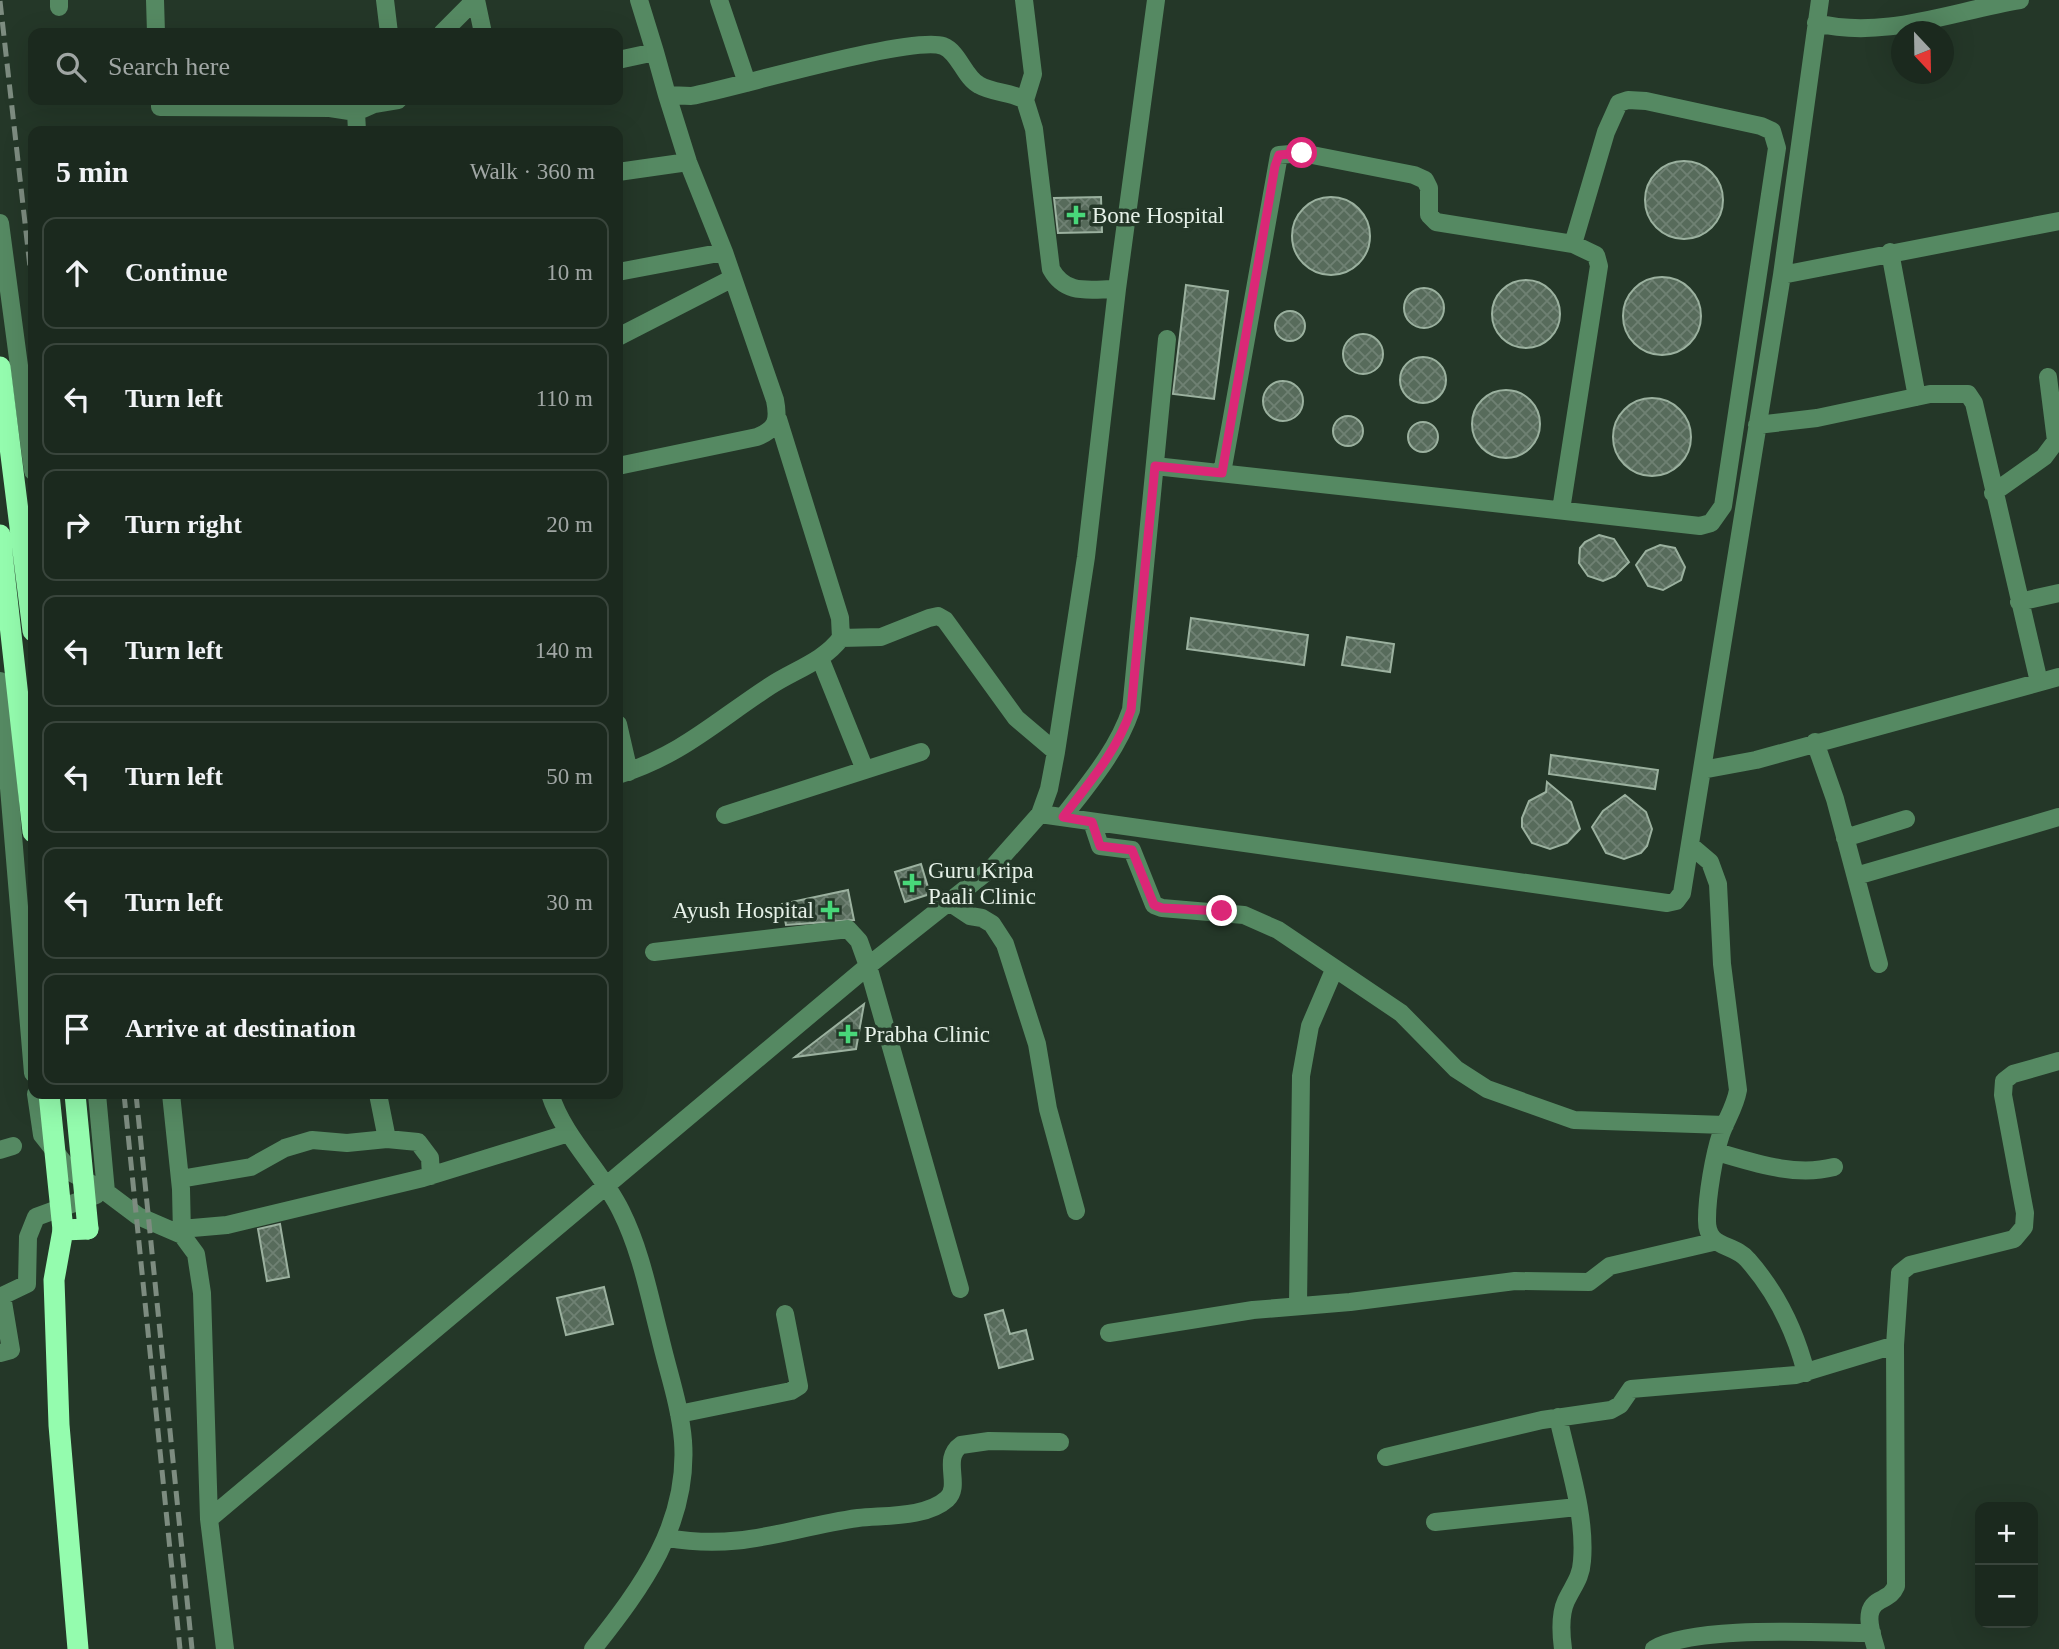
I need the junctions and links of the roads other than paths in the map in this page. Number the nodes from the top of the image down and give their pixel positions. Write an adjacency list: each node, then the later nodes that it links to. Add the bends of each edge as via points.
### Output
1 (155, 0): 11 (street)
2 (385, 0): 12 (street)
3 (475, 0): 13 (street); 14 (street)
4 (639, 0): 15 (street)
5 (719, 0): 17 (street)
6 (1024, 0): 19 (street, via 1033,74)
7 (1156, 0): 34 (street)
8 (1820, 0): 10 (street)
9 (2020, 0): 10 (street, via 1894,27 1840,29)
10 (1816, 23): 32 (street)
11 (156, 28)
12 (388, 28)
13 (447, 28)
14 (482, 28)
15 (655, 52): 16 (street); 18 (street)
16 (623, 59)
17 (747, 83): 18 (street, via 691,96); 19 (street, via 927,44 950,50 981,86)
18 (667, 95): 24 (street)
19 (1025, 100): 34 (street, via 1034,129 1051,269 1059,282 1072,290)
20 (160, 105): 22 (street)
21 (372, 105): 22 (street)
22 (356, 112): 23 (street)
23 (357, 126)
24 (688, 162): 25 (street); 29 (street)
25 (623, 171)
26 (2059, 221): 30 (street)
27 (0, 223): 42 (street)
28 (1573, 244): 45 (street, via 1436,222 1429,215 1429,188 1425,180 1413,175 1302,153 1279,155); 47 (street, via 1596,255 1599,266); 47 (street, via 1619,103 1646,102 1772,131 1777,148 1718,517 1700,526)
29 (724, 252): 31 (street); 33 (street)
30 (1890, 252): 32 (street); 39 (street)
31 (623, 271)
32 (1782, 275): 41 (street)
33 (733, 278): 35 (street); 40 (street)
34 (1117, 289): 59 (street, via 1086,557)
35 (623, 334)
36 (1167, 339): 44 (street)
37 (0, 367): 49 (highway)
38 (2048, 377): 46 (street, via 2056,441 2044,457)
39 (1917, 397): 41 (street); 46 (street, via 1969,394)
40 (778, 419): 43 (street, via 771,431 757,437); 52 (street, via 839,618)
41 (1757, 425): 61 (street)
42 (28, 433)
43 (623, 465)
44 (1155, 466): 45 (street); 66 (street, via 1131,710 1108,759)
45 (1222, 473): 47 (street)
46 (1993, 493): 51 (street)
47 (1561, 510)
48 (0, 535): 63 (highway)
49 (28, 591)
50 (2059, 593): 51 (street)
51 (2019, 602): 56 (street)
52 (841, 638): 53 (street); 59 (street, via 869,640 938,616 1016,718)
53 (820, 658): 60 (street); 62 (street, via 772,684 672,755)
54 (2059, 677): 56 (street)
55 (0, 681): 72 (street)
56 (2039, 682): 57 (street)
57 (1815, 742): 61 (street); 70 (street)
58 (921, 751): 60 (street)
59 (1056, 752): 64 (street)
60 (865, 770): 65 (street)
61 (1702, 770): 71 (street)
62 (623, 774)
63 (28, 787)
64 (1040, 814): 66 (street); 74 (street, via 1008,854)
65 (725, 815)
66 (1063, 817): 69 (street)
67 (2059, 817): 73 (street)
68 (1906, 820): 70 (street)
69 (1092, 822): 71 (street, via 1667,904 1682,892); 78 (street, via 1100,846 1132,850 1154,905 1244,915 1278,930)
70 (1845, 838): 73 (street)
71 (1690, 845): 88 (street, via 1710,862 1718,884 1722,964 1738,1090)
72 (8, 857): 79 (street)
73 (1856, 876): 76 (street)
74 (948, 902): 77 (street); 97 (street, via 992,924 1005,944 1037,1044 1048,1109)
75 (654, 952): 77 (street, via 848,929 859,941)
76 (1879, 964)
77 (868, 966): 95 (street); 101 (street)
78 (1334, 970): 88 (street, via 1401,1013 1456,1069 1487,1089 1574,1120); 102 (street, via 1310,1026 1303,1057)
79 (28, 1030)
80 (2059, 1061): 105 (street, via 2012,1074 2004,1081 2024,1227 2014,1239 1910,1265 1900,1273)
81 (37, 1099): 96 (street, via 42,1135 72,1173)
82 (50, 1099): 98 (highway, bridge)
83 (75, 1099): 98 (highway, bridge, via 88,1229)
84 (97, 1099): 96 (street)
85 (172, 1099): 94 (street)
86 (379, 1099): 90 (street)
87 (552, 1099): 89 (street)
88 (1725, 1125): 91 (street)
89 (569, 1133): 93 (street); 95 (street)
90 (387, 1139): 93 (street, via 418,1142 429,1158); 94 (street, via 313,1140 285,1148 251,1167)
91 (1717, 1152): 92 (street, via 1777,1168 1821,1171); 100 (street, via 1707,1219)
92 (1834, 1167)
93 (431, 1176): 99 (street)
94 (180, 1179): 99 (street)
95 (605, 1184): 108 (street, via 635,1241); 113 (street)
96 (106, 1192): 99 (street, via 138,1216); 106 (street, via 36,1217 28,1237 27,1284 2,1296 11,1350)
97 (1076, 1211)
98 (63, 1230): 117 (highway, via 54,1280 59,1425)
99 (181, 1232): 113 (street, via 196,1254 200,1270)
100 (1713, 1242): 102 (street, via 1610,1266 1589,1282 1516,1281); 107 (street, via 1748,1260 1785,1312)
101 (960, 1289)
102 (1298, 1305): 104 (street)
103 (785, 1314): 108 (street, via 799,1386)
104 (1109, 1333)
105 (1895, 1345): 107 (street); 116 (street, via 1896,1586 1892,1595 1870,1610)
106 (0, 1353)
107 (1806, 1373): 109 (street, via 1639,1388 1611,1410)
108 (679, 1414): 115 (street, via 682,1479)
109 (1558, 1417): 111 (street); 112 (street)
110 (1060, 1442): 115 (street, via 961,1445 951,1457 947,1499 908,1513 858,1518 753,1541)
111 (1386, 1457)
112 (1577, 1507): 114 (street); 120 (street, via 1581,1574 1565,1602)
113 (209, 1519): 118 (street)
114 (1435, 1521)
115 (667, 1538): 119 (street, via 640,1586)
116 (1874, 1641): 121 (street, via 1739,1633)
117 (78, 1649)
118 (225, 1649)
119 (593, 1649)
120 (1563, 1649)
121 (1654, 1649)

